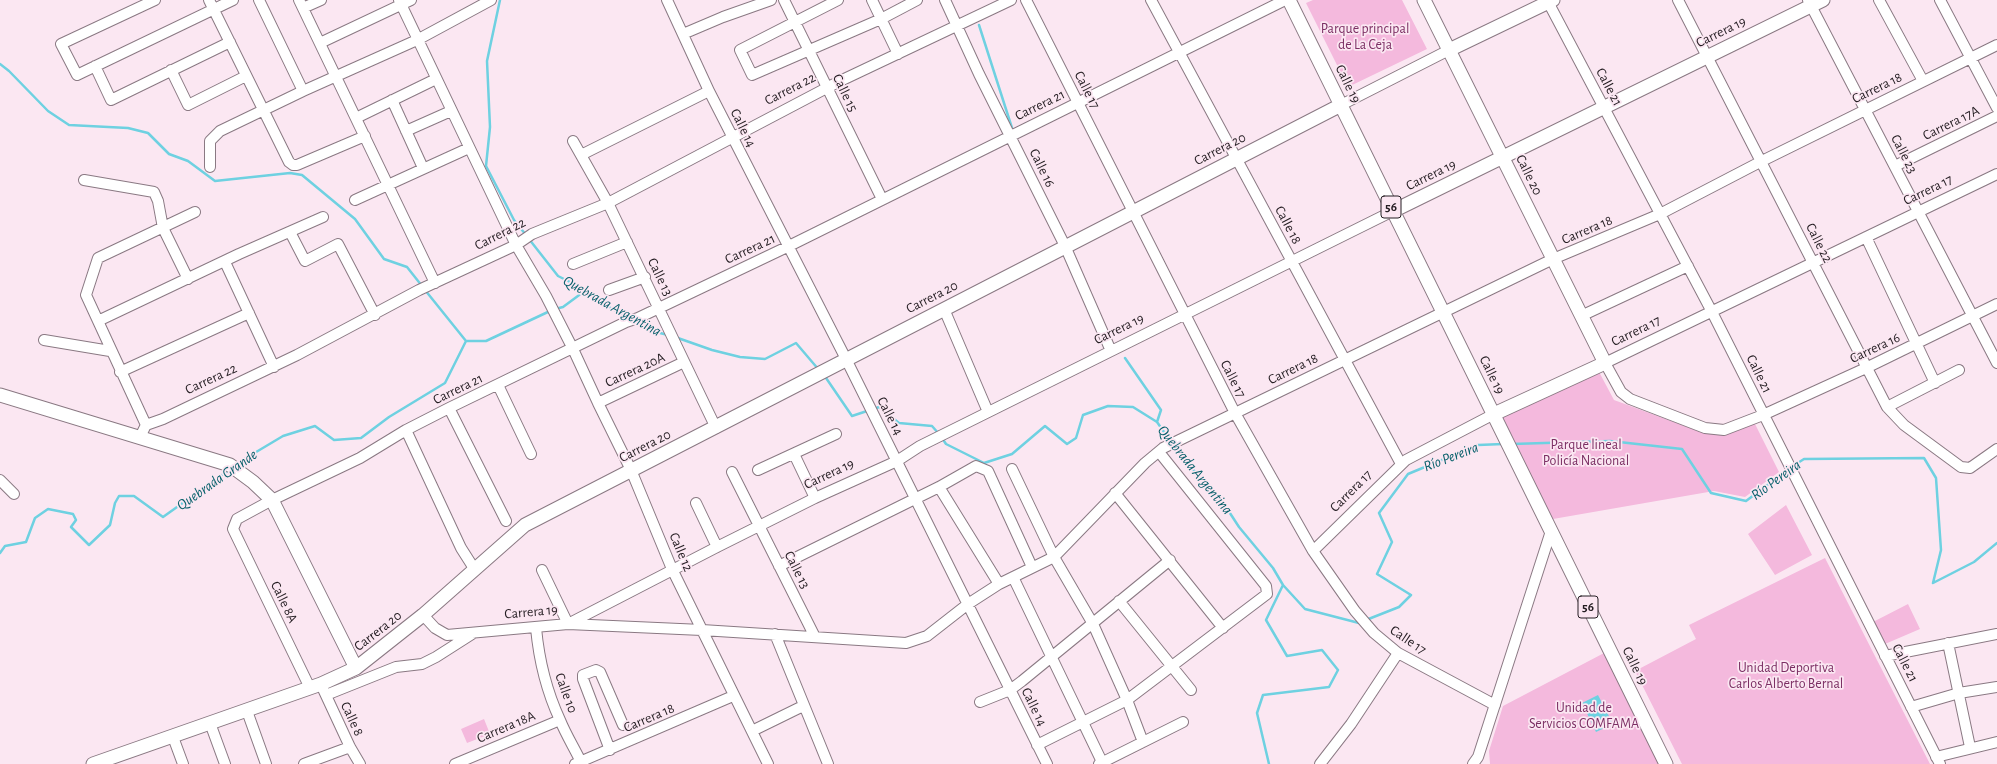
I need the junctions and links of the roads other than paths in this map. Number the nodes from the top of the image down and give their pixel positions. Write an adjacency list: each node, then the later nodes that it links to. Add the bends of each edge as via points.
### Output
1 (155, 0): 42 (street, via 61,44 76,75)
2 (233, 0): 26 (street)
3 (259, 0): 49 (street)
4 (321, 0): 27 (street)
5 (411, 0): 24 (street)
6 (491, 0): 32 (street)
7 (667, 0): 31 (street, Calle 14)
8 (771, 0): 31 (street)
9 (784, 0): 29 (street, Calle 15)
10 (838, 0): 29 (street)
11 (872, 0): 28 (street)
12 (917, 0): 28 (street)
13 (945, 0): 30 (street, Calle 16)
14 (1011, 0): 30 (street, Carrera 22)
15 (1026, 0): 52 (street, Calle 17)
16 (1151, 0): 38 (street, Calle 18)
17 (1285, 0): 38 (street, Carrera 21)
18 (1289, 0): 53 (main road, Calle 19 / 56)
19 (1424, 0): 36 (main road, Calle 20)
20 (1678, 0): 40 (street, Calle 22)
21 (1879, 0): 47 (street)
22 (1940, 0): 41 (street)
23 (1549, 1): 36 (main road, Carrera 20); 54 (street, Calle 21)
24 (400, 2): 32 (street, Calle 12); 34 (street)
25 (1814, 2): 40 (main road, Carrera 19); 57 (street, Calle 23)
26 (212, 4): 33 (street); 42 (street)
27 (301, 4): 34 (street)
28 (881, 19): 37 (street); 39 (street)
29 (795, 23): 37 (street, Calle 15); 37 (street, via 740,50 752,75)
30 (957, 26): 39 (street, Carrera 22); 62 (street, Calle 16)
31 (683, 34): 50 (street, Calle 14)
32 (417, 40): 45 (street); 46 (street, Calle 12)
33 (230, 42): 43 (street); 44 (street)
34 (320, 43): 45 (street)
35 (1997, 45): 41 (street, Carrera 18)
36 (1449, 50): 53 (street, Carrera 20); 68 (main road, Calle 20)
37 (809, 51): 48 (street, Calle 15)
38 (1179, 52): 52 (street, Carrera 21); 69 (street, Calle 18)
39 (898, 54): 48 (street, Carrera 22)
40 (1708, 56): 54 (main road, Carrera 19); 70 (street, Calle 22)
41 (1971, 58): 47 (street, Carrera 18); 55 (street)
42 (94, 66): 43 (street, via 111,100)
43 (171, 70): 44 (street, via 188,105)
44 (246, 76): 56 (street)
45 (336, 76): 49 (street); 60 (street)
46 (436, 79): 51 (street); 58 (street, Calle 12)
47 (1923, 82): 57 (street, Carrera 18)
48 (827, 88): 64 (street, Carrera 22); 77 (street, Calle 15)
49 (303, 90): 56 (street)
50 (705, 92): 64 (street, Calle 14); 67 (street)
51 (392, 100): 60 (street); 61 (street)
52 (1077, 102): 62 (street, Carrera 21); 82 (street, Calle 17)
53 (1341, 105): 69 (main road, Carrera 20); 80 (main road, Calle 19 / 56)
54 (1604, 107): 68 (main road, Carrera 19); 84 (street, Calle 21)
55 (1997, 108)
56 (263, 110): 63 (street, via 293,166); 72 (street, via 211,138)
57 (1865, 110): 70 (street, Carrera 18); 71 (street, Calle 23)
58 (451, 111): 61 (street); 66 (street, Calle 12)
59 (1997, 116): 71 (street, Carrera 17A)
60 (356, 118): 63 (street)
61 (406, 131): 73 (street)
62 (1010, 135): 77 (street, Carrera 21); 91 (street, Calle 16)
63 (364, 136): 76 (street)
64 (731, 137): 79 (street, Carrera 22); 92 (street, Calle 14)
65 (573, 141): 67 (street, Calle 13)
66 (469, 148): 73 (street); 90 (street, Calle 12)
67 (581, 155): 79 (street, Calle 13)
68 (1502, 157): 80 (main road, Carrera 19); 93 (main road, Calle 20)
69 (1236, 158): 82 (main road, Carrera 20); 94 (street, Calle 18)
70 (1762, 161): 84 (street, Carrera 18); 96 (street, Calle 22)
71 (1895, 166): 83 (street, Calle 23)
72 (210, 167)
73 (423, 168): 76 (street)
74 (1997, 174): 83 (street, Carrera 17)
75 (84, 180): 86 (street, via 154,192)
76 (388, 184): 78 (street); 101 (street)
77 (882, 199): 92 (street, Carrera 21)
78 (355, 200)
79 (608, 203): 89 (street, Calle 13); 90 (street, Carrera 22, via 529,236)
80 (1393, 211): 94 (street, Carrera 19); 108 (main road, Calle 19 / 56)
81 (196, 212): 86 (street)
82 (1133, 212): 91 (main road, Carrera 20); 109 (street, Calle 17)
83 (1918, 212): 88 (street, Carrera 17); 112 (street, Calle 23)
84 (1660, 214): 93 (street, Carrera 18); 98 (street, Calle 21)
85 (324, 217): 87 (street)
86 (163, 228): 100 (street); 113 (street, via 98,258 86,295)
87 (290, 232): 95 (street); 110 (street, via 305,261 338,244)
88 (1866, 237): 96 (street, Carrera 17); 115 (street)
89 (627, 242): 97 (street); 99 (street, Calle 13)
90 (516, 245): 101 (street, Carrera 22); 116 (street, Calle 12)
91 (1065, 246): 105 (main road, Carrera 20); 117 (street, Calle 16)
92 (787, 247): 104 (street, Carrera 21); 119 (street, Calle 14)
93 (1553, 259): 108 (street, Carrera 18); 111 (main road, Calle 20)
94 (1292, 261): 109 (street, Carrera 19); 120 (street, Calle 18)
95 (225, 262): 100 (street); 107 (street)
96 (1814, 263): 106 (street, Carrera 17); 125 (street, Calle 22)
97 (573, 264)
98 (1688, 266): 106 (street, Calle 21); 111 (street)
99 (645, 277): 102 (street); 104 (street, Calle 13)
100 (188, 280): 113 (street)
101 (432, 284): 110 (street, Carrera 22)
102 (609, 290)
103 (1997, 304): 112 (street, Carrera 16)
104 (660, 307): 116 (street, Carrera 21); 121 (street, Calle 13)
105 (944, 308): 119 (main road, Carrera 20); 134 (street)
106 (1712, 312): 122 (street, Carrera 17); 137 (street, Calle 21)
107 (249, 313): 124 (street); 127 (street)
108 (1444, 313): 120 (street, Carrera 18); 136 (main road, Calle 19 / 56)
109 (1185, 314): 117 (street, Carrera 19); 135 (street, Calle 17)
110 (375, 315): 124 (street, Carrera 22)
111 (1582, 316): 122 (main road, Calle 20)
112 (1973, 317): 115 (street, Carrera 16); 123 (street, Calle 23)
113 (98, 320): 118 (street)
114 (44, 340): 118 (street)
115 (1916, 344): 125 (street, Carrera 16); 128 (street)
116 (574, 349): 129 (street, Carrera 21); 131 (street, Calle 12)
117 (1111, 351): 134 (street, Carrera 19)
118 (110, 352): 127 (street)
119 (846, 359): 138 (main road, Carrera 20); 146 (street, Calle 14)
120 (1344, 360): 135 (street, Carrera 18); 147 (street, Calle 18)
121 (684, 362): 131 (street, Carrera 20A); 138 (street, Calle 13)
122 (1605, 363): 136 (main road, Carrera 17); 137 (street, Carrera 16, via 1621,392 1630,399 1704,428 1724,430)
123 (1997, 363)
124 (274, 367): 140 (street, Carrera 22, via 163,419)
125 (1866, 368): 132 (street, Calle 22); 137 (street, Carrera 16)
126 (1959, 370): 128 (street)
127 (120, 372): 140 (street)
128 (1935, 382): 132 (street)
129 (498, 385): 133 (street, Carrera 21); 144 (street)
130 (0, 395): 140 (main road)
131 (598, 403): 149 (street, Calle 12)
132 (1887, 407): 142 (street, Calle 22, via 1904,426 1961,467 1970,468)
133 (449, 408): 139 (street, Carrera 21); 160 (street)
134 (988, 412): 146 (street, Carrera 19)
135 (1235, 413): 143 (street, Carrera 18); 165 (street, Calle 17)
136 (1494, 414): 147 (street, Carrera 17); 163 (main road, Calle 19 / 56)
137 (1763, 415): 189 (street, Calle 21)
138 (716, 428): 149 (main road, Carrera 20)
139 (406, 430): 158 (street, Carrera 21, via 360,458); 171 (street, via 461,548)
140 (143, 431): 158 (main road, via 233,468)
141 (836, 434): 145 (street)
142 (1997, 449)
143 (1161, 450): 154 (street, Carrera 18); 181 (street, via 1267,589 1267,594 1261,600)
144 (531, 454)
145 (794, 454): 150 (street); 156 (street)
146 (897, 460): 156 (street, Carrera 19); 157 (street, Calle 14)
147 (1401, 464): 165 (street, Carrera 17)
148 (1012, 469): 166 (street)
149 (631, 470): 170 (street, Calle 12); 171 (main road, Carrera 20, via 525,525)
150 (758, 470)
151 (732, 472): 161 (street, Calle 13)
152 (0, 480): 155 (street)
153 (939, 487): 157 (street); 169 (street, via 976,466 988,471); 174 (street)
154 (1115, 493): 166 (street, Carrera 18); 167 (street)
155 (14, 494)
156 (815, 498): 161 (street, Carrera 19)
157 (915, 498): 168 (street); 176 (street, Calle 14)
158 (272, 500): 162 (street, Carrera 21, via 237,519); 192 (main road)
159 (696, 503): 164 (street)
160 (506, 521)
161 (759, 526): 164 (street, Carrera 19); 168 (street, Calle 13)
162 (233, 528): 194 (street, Calle 8A)
163 (1551, 531): 201 (street); 233 (main road, Calle 19 / 56)
164 (717, 547): 170 (street, Carrera 19)
165 (1313, 551): 188 (street, Calle 17, via 1355,611 1374,633)
166 (1054, 557): 169 (street); 179 (street)
167 (1170, 560): 175 (street); 181 (street)
168 (779, 566): 186 (street, Calle 13)
169 (1032, 567): 173 (street)
170 (672, 569): 178 (street, Carrera 19); 182 (street, Calle 12)
171 (475, 570): 177 (main road, Carrera 20)
172 (542, 570): 178 (street)
173 (1014, 577): 174 (street); 190 (street)
174 (999, 584): 176 (street)
175 (1119, 601): 179 (street); 191 (street)
176 (968, 604): 186 (street, via 927,636 906,643); 195 (street, Calle 14)
177 (423, 615): 183 (street, Carrera 19, via 435,628 447,635); 192 (main road, Carrera 20)
178 (568, 624): 180 (street, Carrera 19); 182 (street)
179 (1093, 624): 190 (street); 199 (street)
180 (536, 628): 183 (street, Carrera 19); 205 (street, Calle 10, via 545,680)
181 (1223, 628): 191 (street)
182 (702, 630): 184 (street); 198 (street, Calle 12)
183 (473, 633): 194 (street, via 422,664 396,667)
184 (775, 634): 186 (street); 202 (street)
185 (1997, 634): 187 (street)
186 (814, 637)
187 (1948, 643): 189 (street); 197 (street)
188 (1398, 653): 201 (street, Calle 17); 232 (street, via 1351,724)
189 (1885, 656): 203 (street, Calle 21)
190 (1052, 658): 195 (street); 206 (street)
191 (1172, 667): 196 (street); 199 (street)
192 (356, 668): 194 (main road, Carrera 20)
193 (1997, 687): 197 (street)
194 (319, 689): 204 (main road, Carrera 20); 215 (street, Calle 8)
195 (1010, 690): 200 (street); 214 (street, Calle 14)
196 (1191, 690)
197 (1959, 693): 203 (street); 216 (street)
198 (733, 696): 210 (street, Calle 12); 217 (street, Carrera 18)
199 (1127, 700): 206 (street); 212 (street)
200 (980, 702)
201 (1495, 705): 219 (street)
202 (803, 706): 210 (street); 230 (street)
203 (1911, 707): 218 (street, Calle 21)
204 (246, 710): 208 (main road, Carrera 20); 226 (street)
205 (560, 720): 220 (street, Carrera 18A); 221 (street, Calle 10)
206 (1084, 722): 214 (street); 222 (street)
207 (1184, 722): 212 (street)
208 (210, 723): 211 (main road, Carrera 20); 225 (street)
209 (623, 725): 217 (street, via 600,672 596,670 583,675)
210 (752, 731): 229 (street, Calle 12)
211 (173, 737): 223 (main road, Carrera 20); 224 (street)
212 (1143, 742): 222 (street)
213 (1997, 742): 216 (street)
214 (1037, 745): 231 (street, Calle 14)
215 (350, 747): 227 (street); 228 (street, Calle 8)
216 (1970, 747): 218 (street)
217 (610, 750): 221 (street, Carrera 18)
218 (1938, 760)
219 (1476, 762)
220 (461, 763)
221 (579, 763)
222 (1101, 763)
223 (94, 764)
224 (183, 764)
225 (225, 764)
226 (266, 764)
227 (306, 764)
228 (360, 764)
229 (768, 764)
230 (828, 764)
231 (1047, 764)
232 (1320, 764)
233 (1666, 764)

